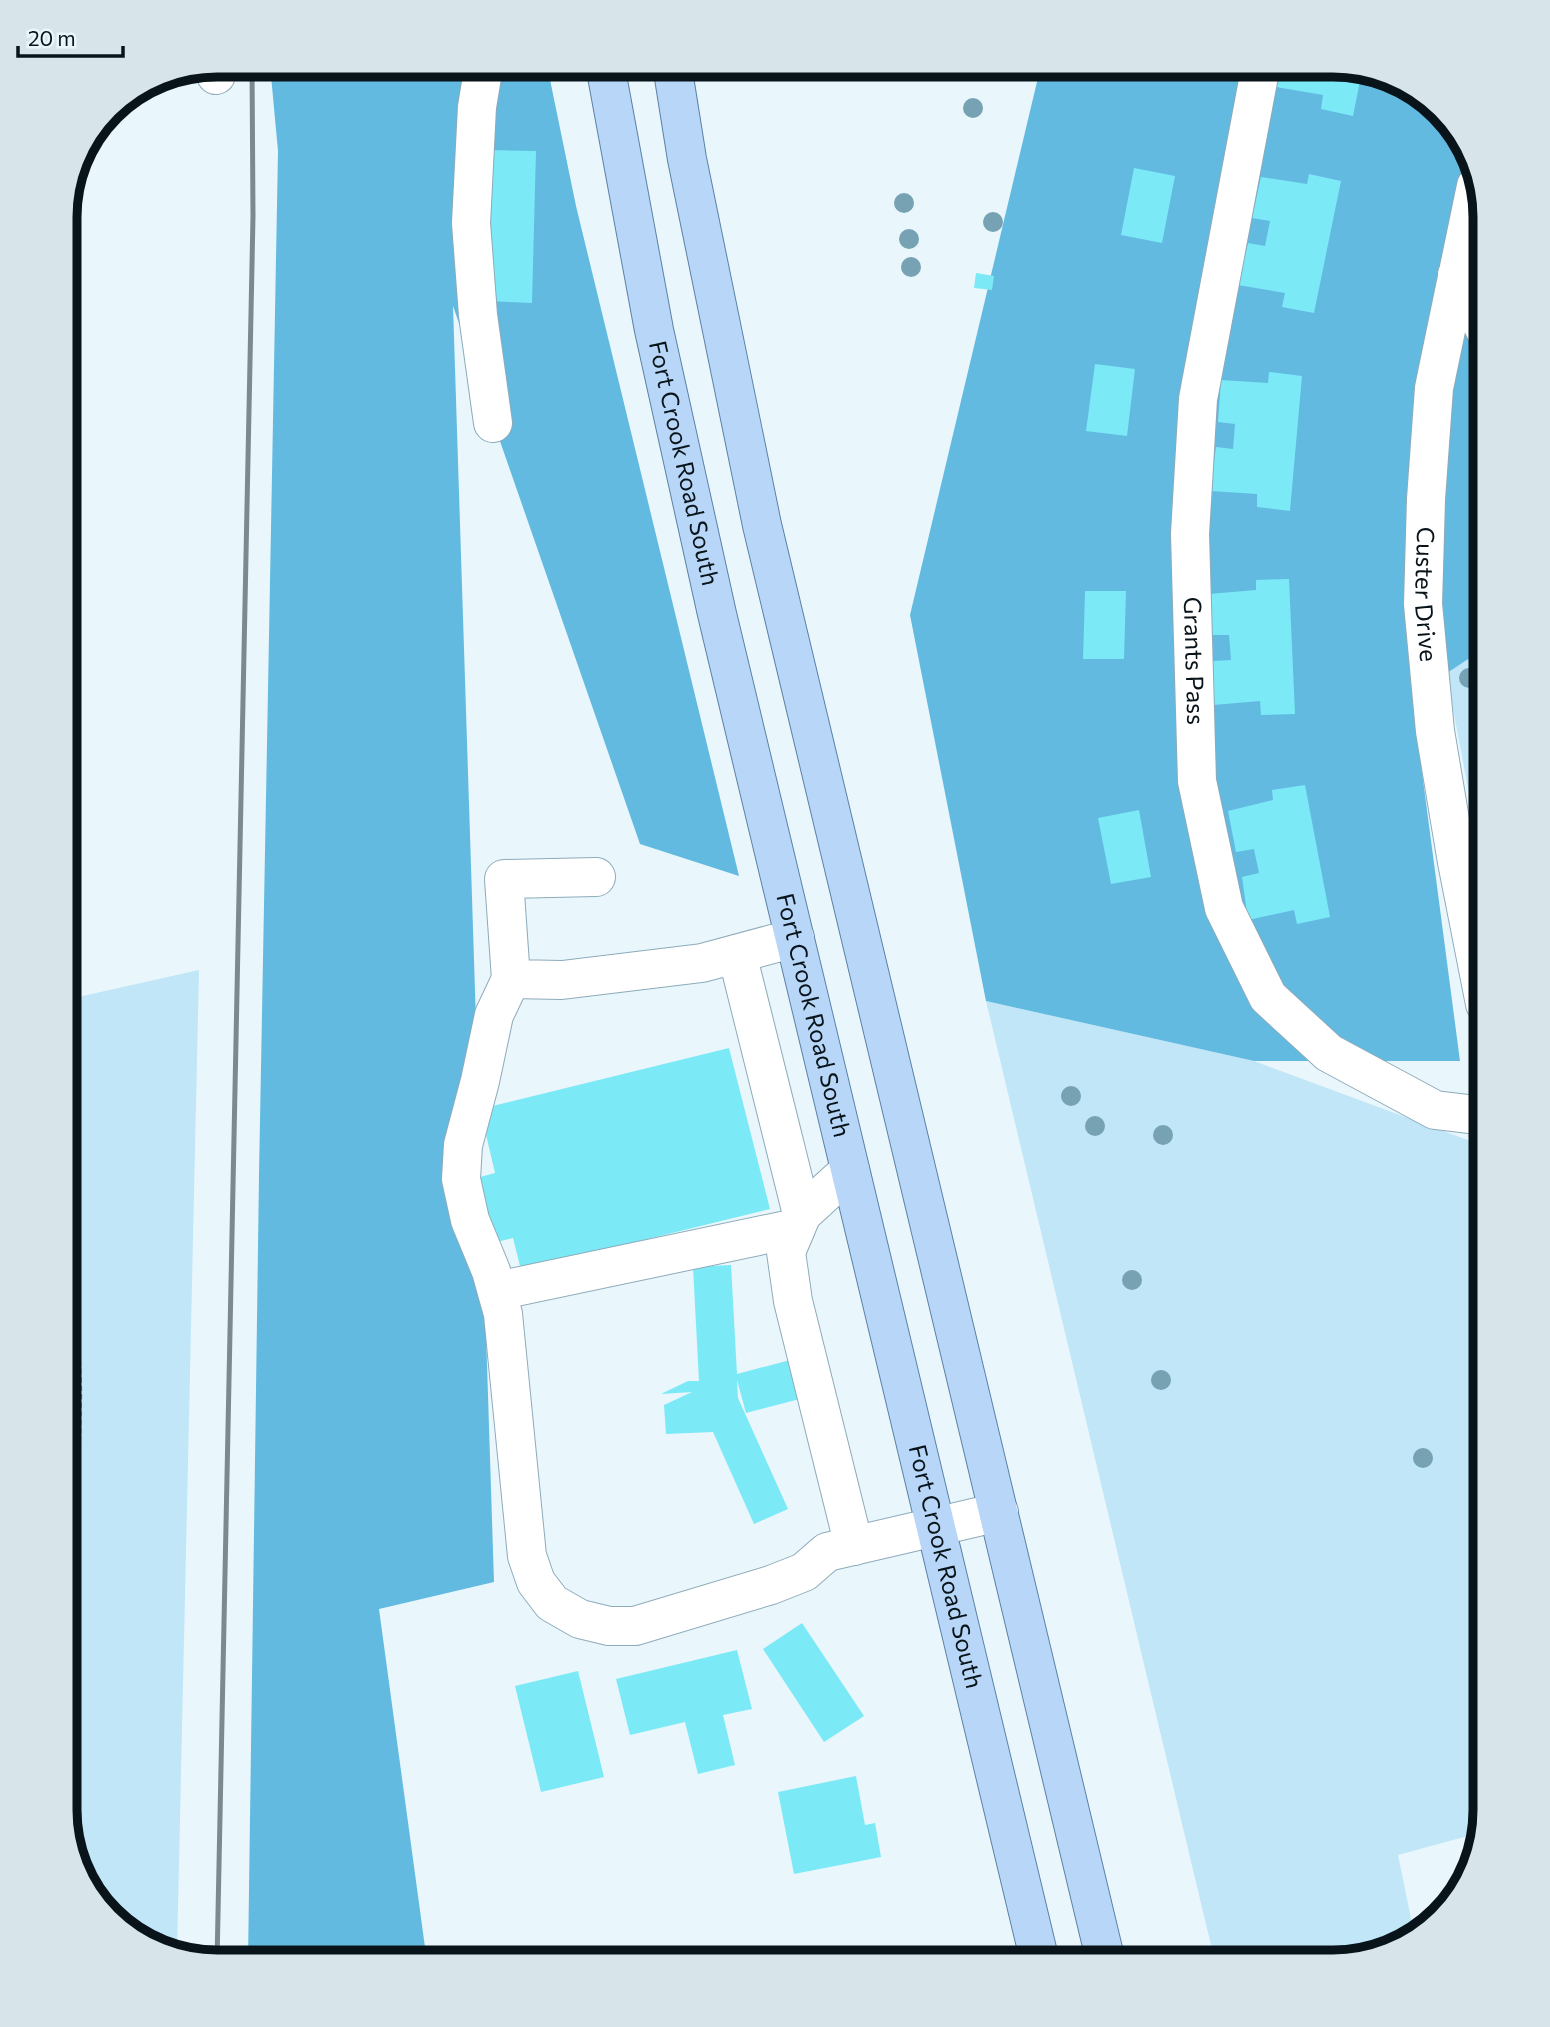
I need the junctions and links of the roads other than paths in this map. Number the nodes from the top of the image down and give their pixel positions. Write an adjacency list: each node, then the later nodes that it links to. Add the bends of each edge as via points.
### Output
1 (482, 77): 8 (street, via 471,223)
2 (607, 77): 10 (main road, Fort Crook Road South, via 654,330)
3 (674, 77): 18 (main road, via 762,525)
4 (1259, 77): 14 (street, Grants Pass, via 1198,399 1190,548 1197,781 1224,908 1268,997 1329,1053 1435,1110)
5 (1472, 203): 6 (street, Custer Drive)
6 (1457, 275): 7 (street); 11 (street, Custer Drive, via 1434,388 1423,604 1435,730)
7 (1473, 306)
8 (493, 423)
9 (596, 877): 13 (street, via 504,879)
10 (795, 938): 12 (street); 15 (main road, Fort Crook Road South)
11 (1473, 943)
12 (737, 954): 13 (street, via 702,963 562,980); 16 (street)
13 (511, 979): 17 (street, via 494,1015 463,1145 461,1179 470,1220)
14 (1473, 1115)
15 (850, 1170): 16 (street); 19 (main road, Fort Crook Road South)
16 (799, 1221): 17 (street); 20 (street, via 786,1252 793,1301)
17 (497, 1291): 20 (street, via 527,1556 536,1582 552,1603 580,1619 635,1626 771,1585 804,1572 827,1552)
18 (999, 1512): 19 (street); 22 (main road)
19 (935, 1527): 20 (street); 21 (main road, Fort Crook Road South)
20 (855, 1546)
21 (1037, 1950)
22 (1103, 1950)

